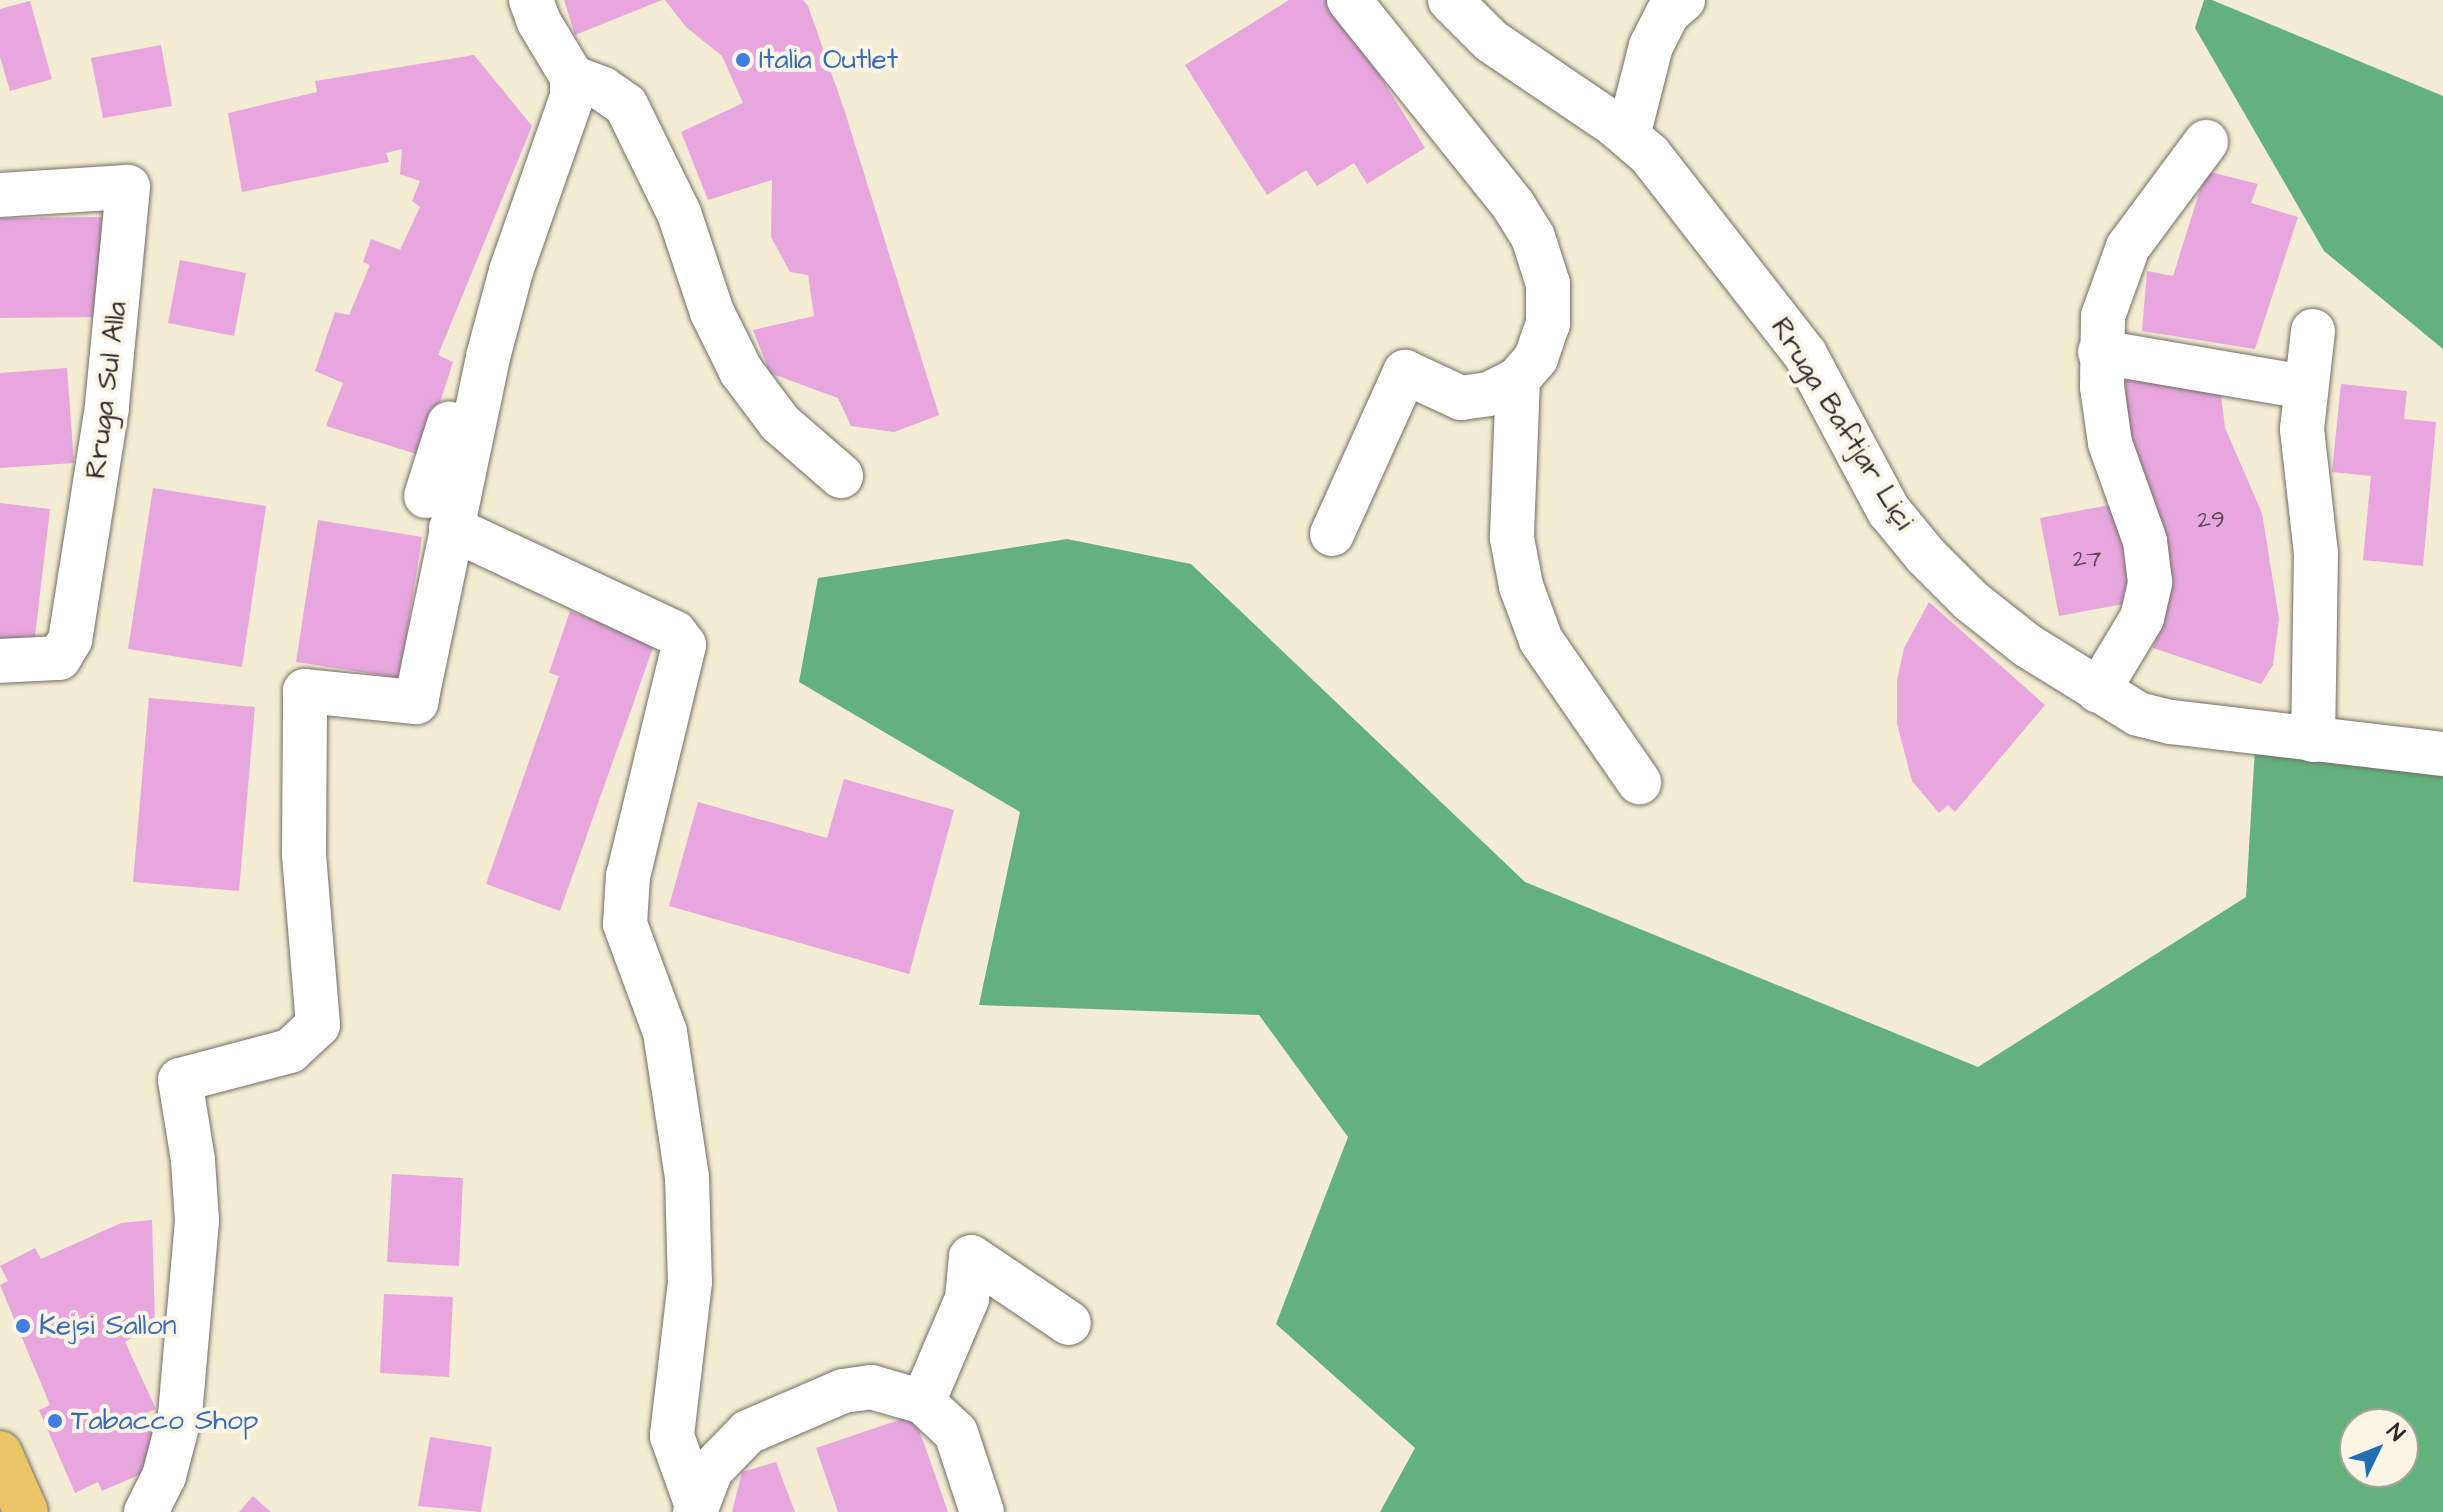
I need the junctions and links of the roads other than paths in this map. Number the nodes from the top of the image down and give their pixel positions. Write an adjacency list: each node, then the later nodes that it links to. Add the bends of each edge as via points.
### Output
1 (531, 0): 5 (street)
2 (1349, 0): 11 (street, via 1470,147 1533,237 1548,284 1548,324 1536,358)
3 (1450, 0): 6 (street, Rruga Baftjar Liçi, via 1491,41)
4 (1683, 0): 6 (street, via 1668,13 1651,46)
5 (572, 77): 13 (street, via 626,105 679,213 712,312 741,371 780,423); 14 (street, via 572,97 511,271 473,419)
6 (1628, 136): 17 (street, Rruga Baftjar Liçi, via 1659,166 1805,354 1889,511 1926,556 2028,646)
7 (2206, 142): 10 (street, via 2128,247 2103,316)
8 (0, 195): 16 (street, Rruga Sul Alla, via 128,187 107,407 70,640 59,658)
9 (2313, 331): 12 (street)
10 (2100, 352): 12 (street); 17 (street, via 2110,443 2145,541 2150,582 2142,618)
11 (1518, 379): 15 (street, via 1489,394 1461,398 1405,372); 20 (street, via 1512,538 1521,586 1541,640)
12 (2304, 387): 18 (street, via 2302,429 2316,553)
13 (841, 476)
14 (438, 512): 24 (street, via 675,633 684,645 628,876 625,924 665,1032 687,1177 690,1282 672,1436); 26 (street, via 416,702 305,691 304,854 318,1025 290,1051 180,1080 197,1221 180,1415 164,1476)
15 (1332, 534)
16 (0, 661)
17 (2098, 691): 18 (street, Rruga Baftjar Liçi, via 2138,714 2171,722)
18 (2313, 740): 19 (street, Rruga Baftjar Liçi)
19 (2443, 754)
20 (1639, 782)
21 (1069, 1323): 22 (street, via 971,1257 967,1299)
22 (923, 1402): 24 (street, via 871,1387 843,1391 748,1432 711,1470); 27 (street, via 956,1433)
23 (0, 1453): 25 (main road)
24 (696, 1507)
25 (26, 1512)
26 (146, 1512)
27 (982, 1512)

